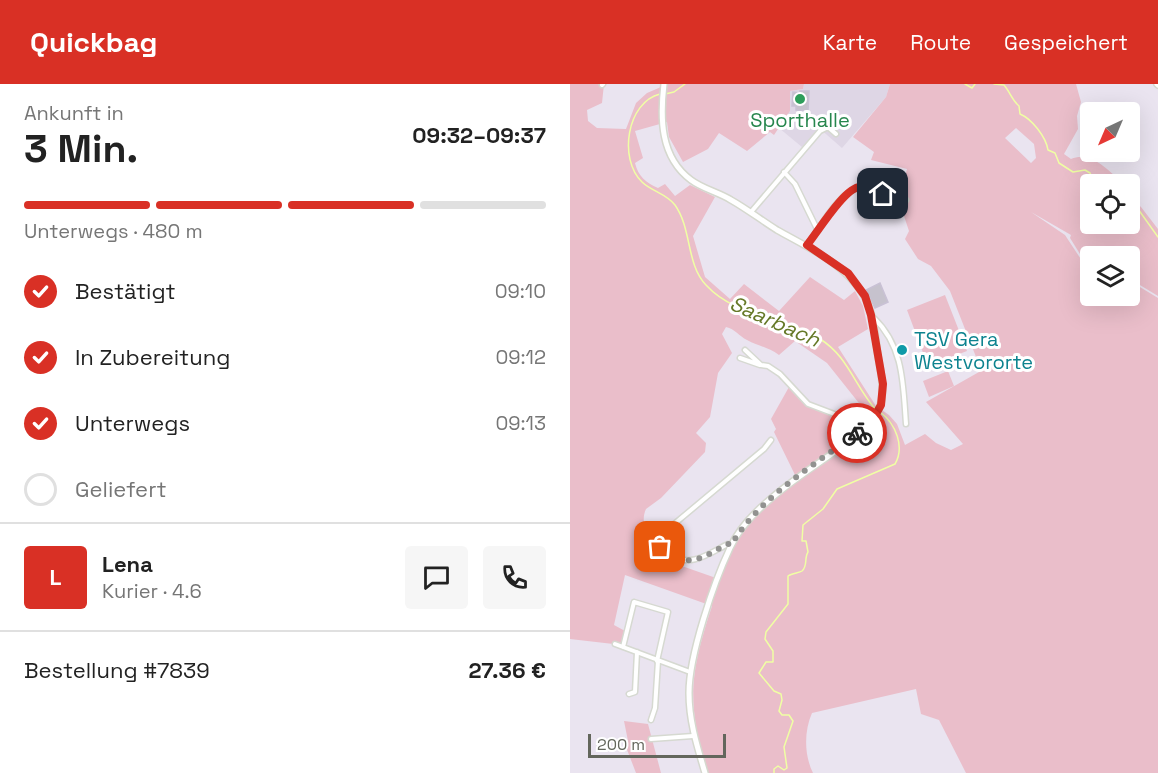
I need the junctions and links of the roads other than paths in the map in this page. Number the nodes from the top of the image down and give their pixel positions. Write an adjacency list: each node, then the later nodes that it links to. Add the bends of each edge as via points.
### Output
1 (664, 85): 5 (main road, via 663,136 682,172)
2 (837, 134): 3 (street, via 828,127 820,131)
3 (784, 172): 5 (street); 6 (street, via 795,184)
4 (906, 200): 6 (street, via 860,187 854,189)
5 (751, 213): 7 (main road)
6 (818, 231): 7 (street)
7 (807, 245): 8 (main road, via 848,273 865,296)
8 (871, 315): 12 (street, via 882,326 900,362); 13 (main road, via 883,384 881,405)
9 (746, 350): 11 (street)
10 (740, 358): 11 (street)
11 (761, 365): 13 (street, via 780,374 808,404)
12 (906, 424)
13 (867, 426): 15 (main road, via 768,500)
14 (771, 440): 15 (street, via 657,541 670,555 686,561)
15 (731, 545): 20 (main road)
16 (615, 644): 17 (street)
17 (623, 647): 18 (street); 19 (street, via 634,602 668,612)
18 (637, 652): 19 (street); 21 (street, via 635,692)
19 (658, 661): 20 (street); 22 (street)
20 (690, 672): 23 (main road)
21 (629, 694)
22 (651, 720)
23 (693, 736): 24 (street); 25 (main road)
24 (651, 739)
25 (705, 773)

